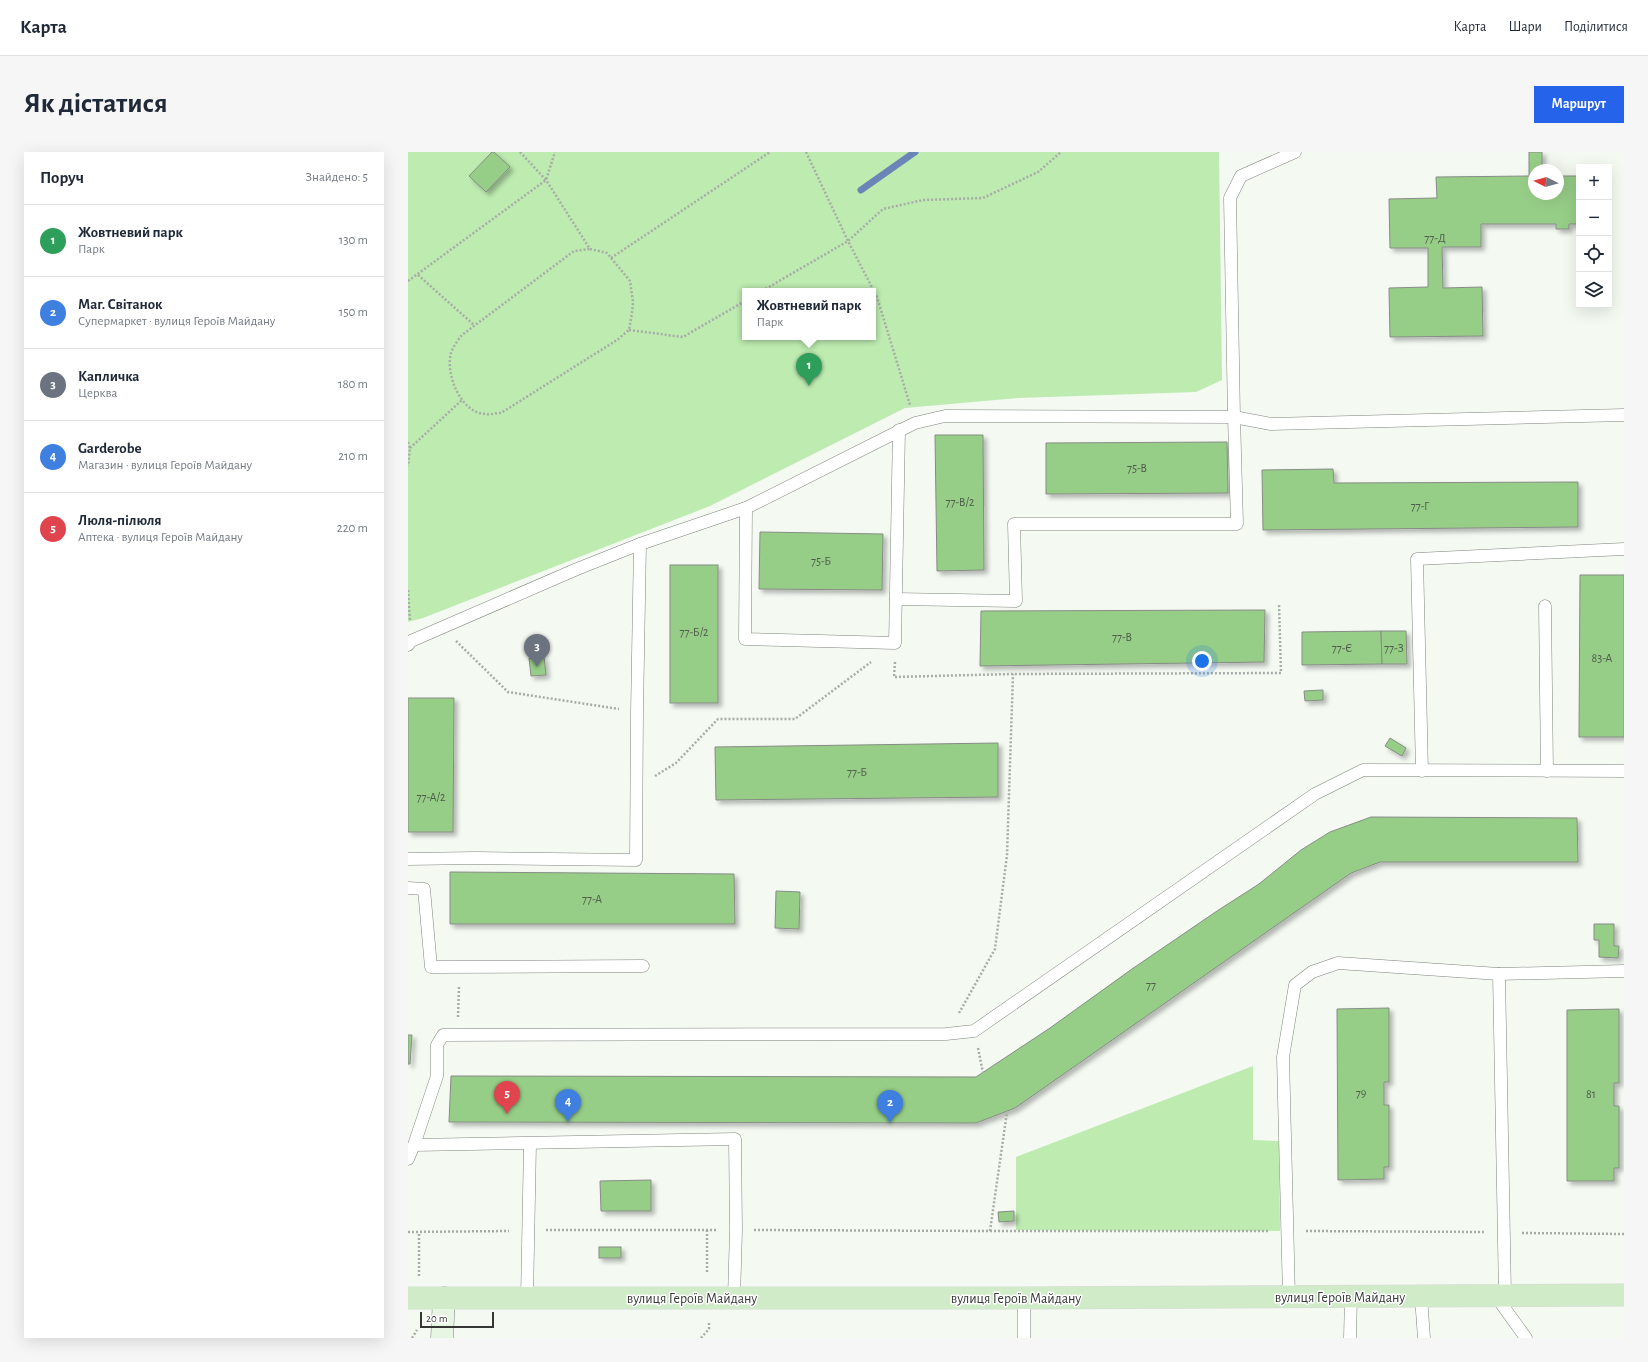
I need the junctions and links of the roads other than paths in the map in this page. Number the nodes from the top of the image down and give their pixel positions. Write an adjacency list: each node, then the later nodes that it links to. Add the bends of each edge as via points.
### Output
1 (1295, 152): 3 (lane, via 1241,176 1230,198)
2 (1624, 415): 3 (lane, via 1271,424)
3 (1234, 417): 4 (lane, via 945,416 914,423); 8 (lane, via 1237,524 1014,524 1016,601)
4 (899, 430): 5 (lane); 8 (lane)
5 (746, 508): 6 (lane); 8 (lane, via 745,639 895,644)
6 (640, 544): 10 (lane, via 442,627); 14 (lane, via 636,860)
7 (1624, 549): 11 (lane, via 1417,558)
8 (896, 599)
9 (1545, 606): 12 (lane)
10 (410, 643)
11 (1422, 771): 12 (lane); 19 (lane, via 1363,770 1315,794 974,1031 946,1034 443,1035 436,1045 437,1076)
12 (1547, 771): 13 (lane)
13 (1624, 771)
14 (408, 859)
15 (408, 888): 16 (lane, via 424,889 431,966)
16 (643, 966)
17 (1624, 971): 18 (lane)
18 (1499, 974): 22 (lane, via 1503,1233); 24 (lane, via 1338,963 1312,972 1295,985 1283,1058)
19 (414, 1144): 20 (lane); 21 (lane)
20 (530, 1144): 29 (lane); 30 (lane, via 735,1139)
21 (408, 1159)
22 (1500, 1295): 23 (main road, вулиця Героїв Майдану); 26 (main road, вулиця Героїв Майдану); 36 (lane)
23 (1624, 1295)
24 (1289, 1297): 25 (main road, вулиця Героїв Майдану); 31 (main road, вулиця Героїв Майдану)
25 (1350, 1297): 26 (main road, вулиця Героїв Майдану); 34 (lane)
26 (1421, 1297): 35 (lane)
27 (408, 1298): 28 (main road, вулиця Героїв Майдану)
28 (444, 1298): 29 (main road, вулиця Героїв Майдану); 32 (street)
29 (527, 1298): 30 (main road, вулиця Героїв Майдану)
30 (734, 1298): 31 (main road, вулиця Героїв Майдану)
31 (1024, 1298): 33 (lane)
32 (442, 1338)
33 (1024, 1338)
34 (1350, 1338)
35 (1424, 1338)
36 (1526, 1338)

